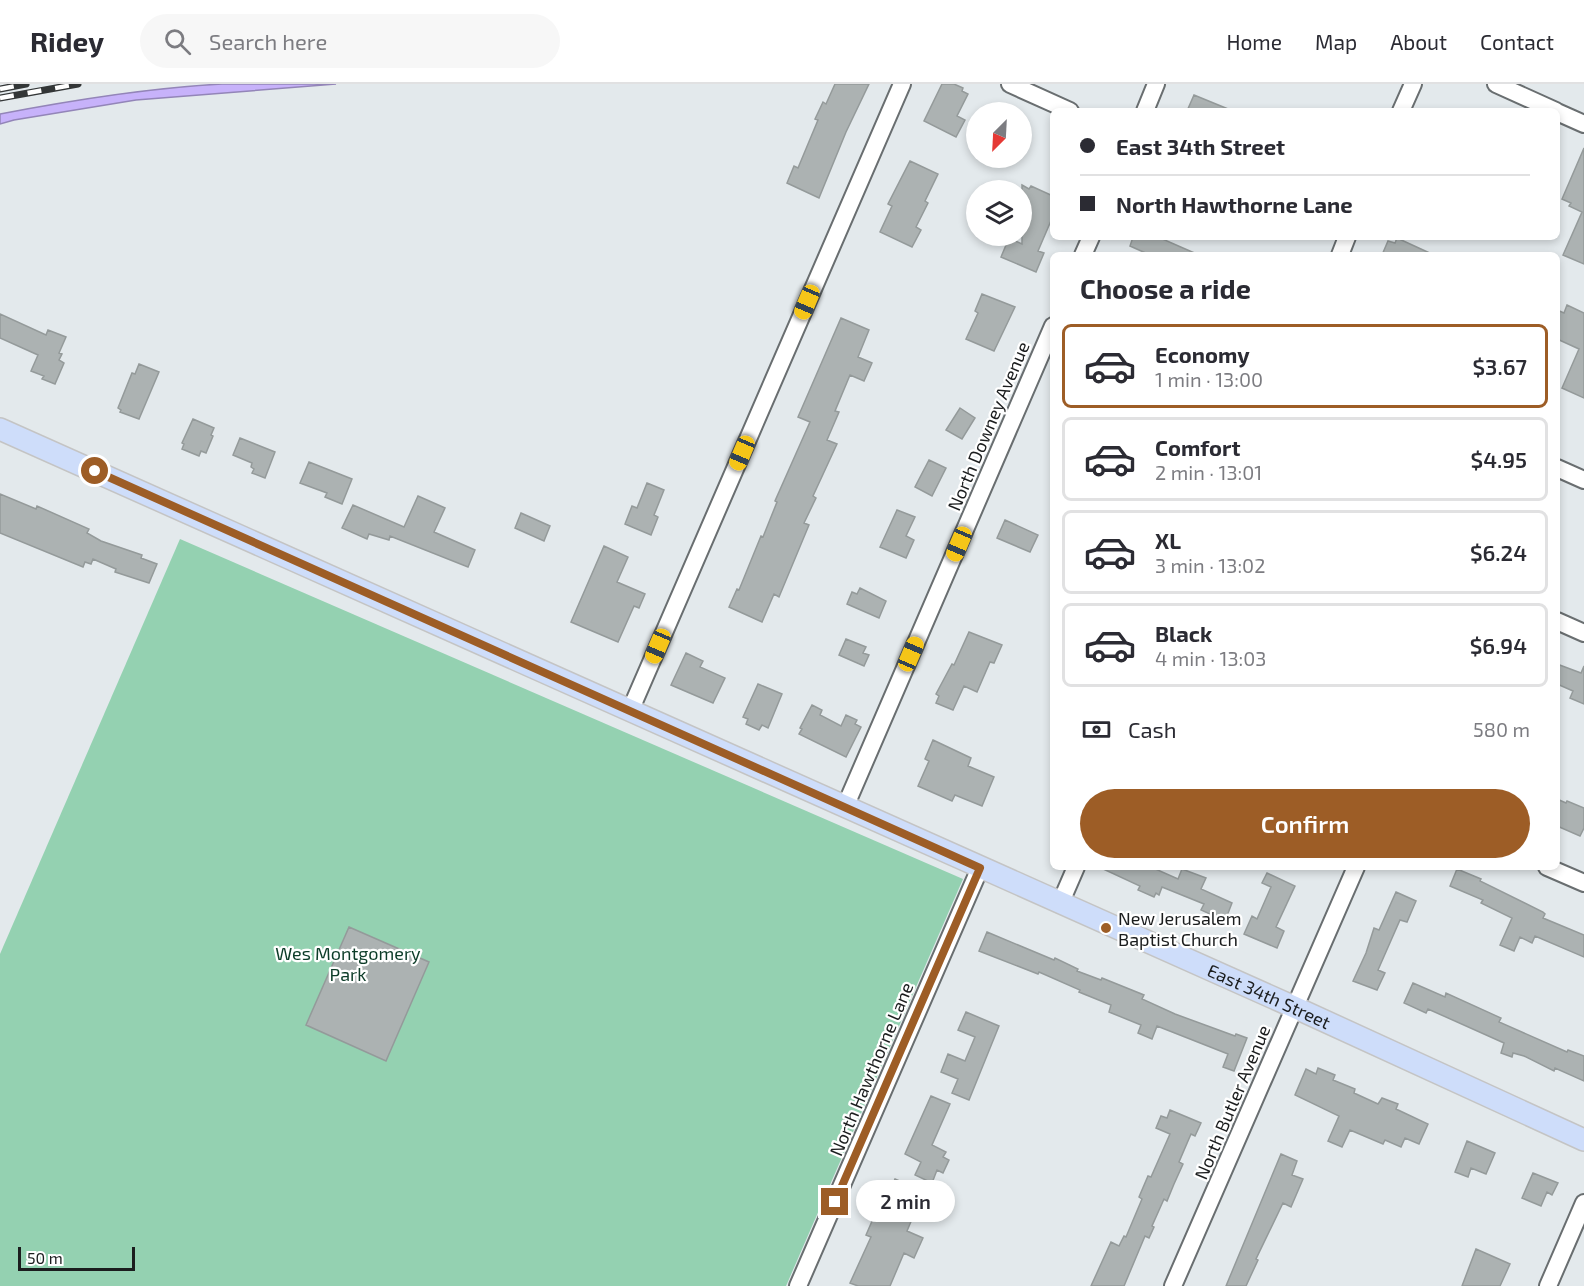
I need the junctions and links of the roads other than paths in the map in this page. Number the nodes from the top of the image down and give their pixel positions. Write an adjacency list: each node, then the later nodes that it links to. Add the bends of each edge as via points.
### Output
1 (902, 84): 18 (street)
2 (1010, 84): 6 (street)
3 (1156, 84): 7 (street)
4 (1413, 84): 8 (street)
5 (1496, 84): 9 (street)
6 (1063, 108)
7 (1146, 108)
8 (1402, 108)
9 (1549, 108)
10 (1560, 113): 11 (street)
11 (1584, 124)
12 (1050, 333): 19 (street, North Downey Avenue)
13 (0, 429): 18 (main road, East 34th Street)
14 (1560, 469): 15 (street)
15 (1584, 480)
16 (1560, 622): 17 (street)
17 (1584, 633)
18 (630, 711): 19 (main road, East 34th Street)
19 (845, 807): 20 (main road, East 34th Street)
20 (980, 868): 25 (main road, East 34th Street); 29 (street, North Hawthorne Lane)
21 (1075, 870): 25 (street)
22 (1355, 870): 26 (street, North Butler Avenue)
23 (1554, 870): 24 (street)
24 (1584, 883)
25 (1060, 904): 26 (main road, East 34th Street)
26 (1294, 1007): 27 (main road, East 34th Street); 30 (street, North Butler Avenue)
27 (1584, 1140)
28 (1584, 1203): 31 (street)
29 (798, 1286)
30 (1173, 1286)
31 (1548, 1286)

